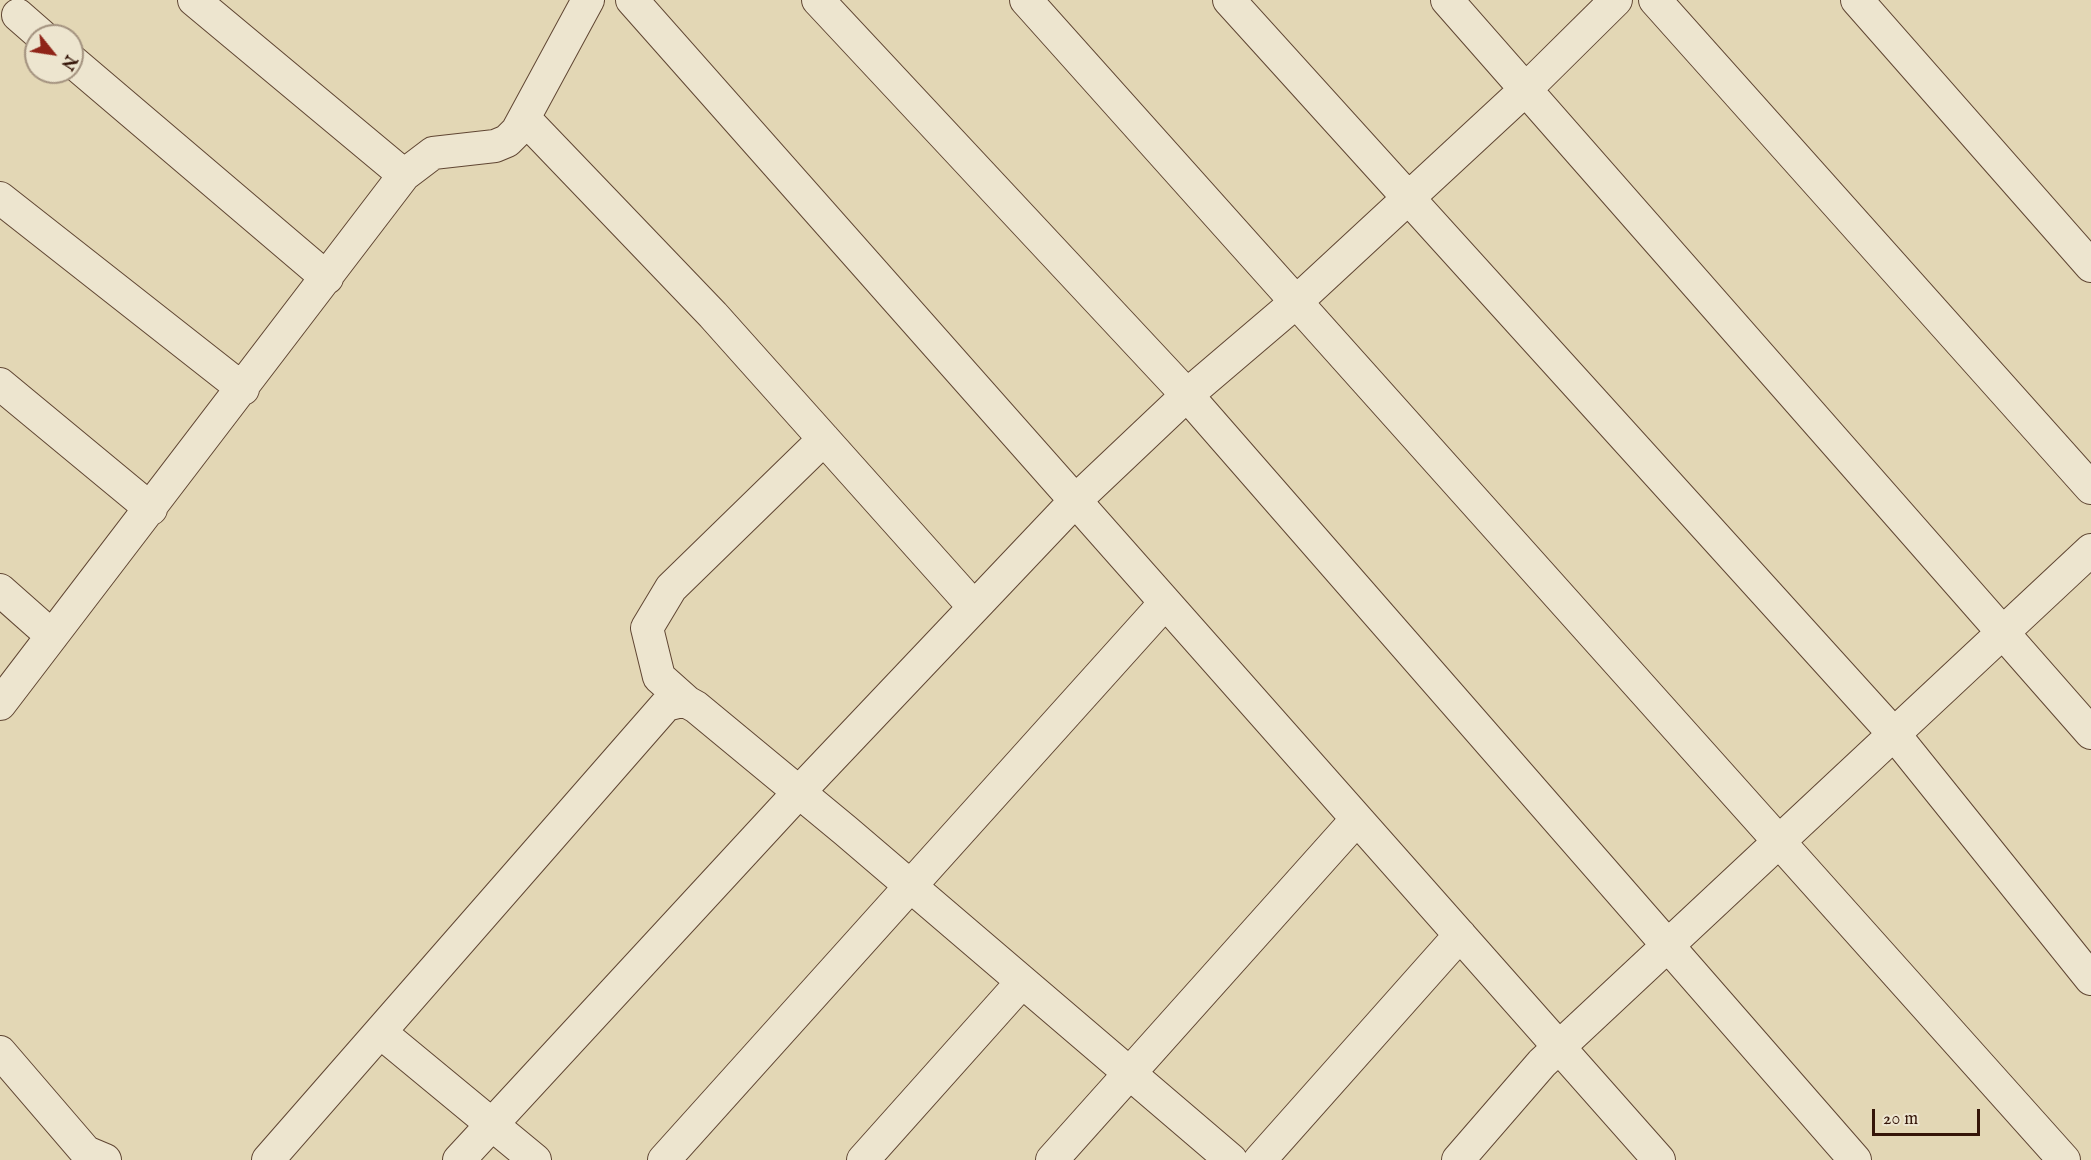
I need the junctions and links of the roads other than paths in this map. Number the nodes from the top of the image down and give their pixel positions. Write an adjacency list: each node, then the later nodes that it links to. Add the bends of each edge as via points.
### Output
1 (194, 0): 16 (street)
2 (588, 0): 15 (street)
3 (632, 0): 27 (street)
4 (818, 0): 24 (street)
5 (1026, 0): 21 (street)
6 (1229, 0): 17 (street)
7 (1447, 0): 14 (street)
8 (1616, 0): 14 (street)
9 (1655, 0): 26 (street)
10 (1857, 0): 19 (street)
11 (18, 15): 12 (street)
12 (28, 24)
13 (84, 71): 20 (street)
14 (1526, 90): 17 (street); 33 (street)
15 (525, 119): 16 (street, via 507,141 495,146 433,153); 25 (street, via 713,315)
16 (404, 176): 20 (street)
17 (1407, 197): 21 (street); 38 (street)
18 (0, 198): 23 (street)
19 (2091, 266)
20 (327, 278): 23 (street)
21 (1296, 303): 24 (street); 41 (street)
22 (0, 384): 28 (street)
23 (243, 389): 28 (street)
24 (1186, 395): 27 (street); 44 (street)
25 (824, 440): 32 (street); 35 (street, via 670,588 647,628 659,677)
26 (2091, 488)
27 (1075, 501): 31 (street); 32 (street)
28 (151, 509): 34 (street)
29 (2091, 550): 33 (street)
30 (0, 590): 34 (street)
31 (1165, 603): 40 (street); 42 (street)
32 (974, 607): 39 (street)
33 (2003, 632): 37 (street); 38 (street)
34 (52, 636): 36 (street)
35 (687, 702): 39 (street); 47 (street, via 666,705)
36 (0, 704)
37 (2091, 733)
38 (1894, 734): 41 (street); 45 (street)
39 (799, 792): 42 (street); 51 (street)
40 (1357, 819): 43 (street); 50 (street)
41 (1780, 841): 44 (street); 64 (street)
42 (911, 886): 46 (street); 56 (street)
43 (1460, 935): 48 (street); 60 (street)
44 (1668, 946): 48 (street); 63 (street)
45 (2091, 979)
46 (1022, 982): 50 (street); 57 (street)
47 (380, 1032): 51 (street); 53 (street)
48 (1560, 1047): 61 (street); 62 (street)
49 (0, 1052): 52 (street, via 86,1152)
50 (1128, 1072): 58 (street); 59 (street)
51 (491, 1124): 54 (street); 55 (street)
52 (105, 1160)
53 (268, 1160)
54 (459, 1160)
55 (534, 1160)
56 (664, 1160)
57 (863, 1160)
58 (1052, 1160)
59 (1231, 1160)
60 (1260, 1160)
61 (1458, 1160)
62 (1659, 1160)
63 (1855, 1160)
64 (2064, 1160)

